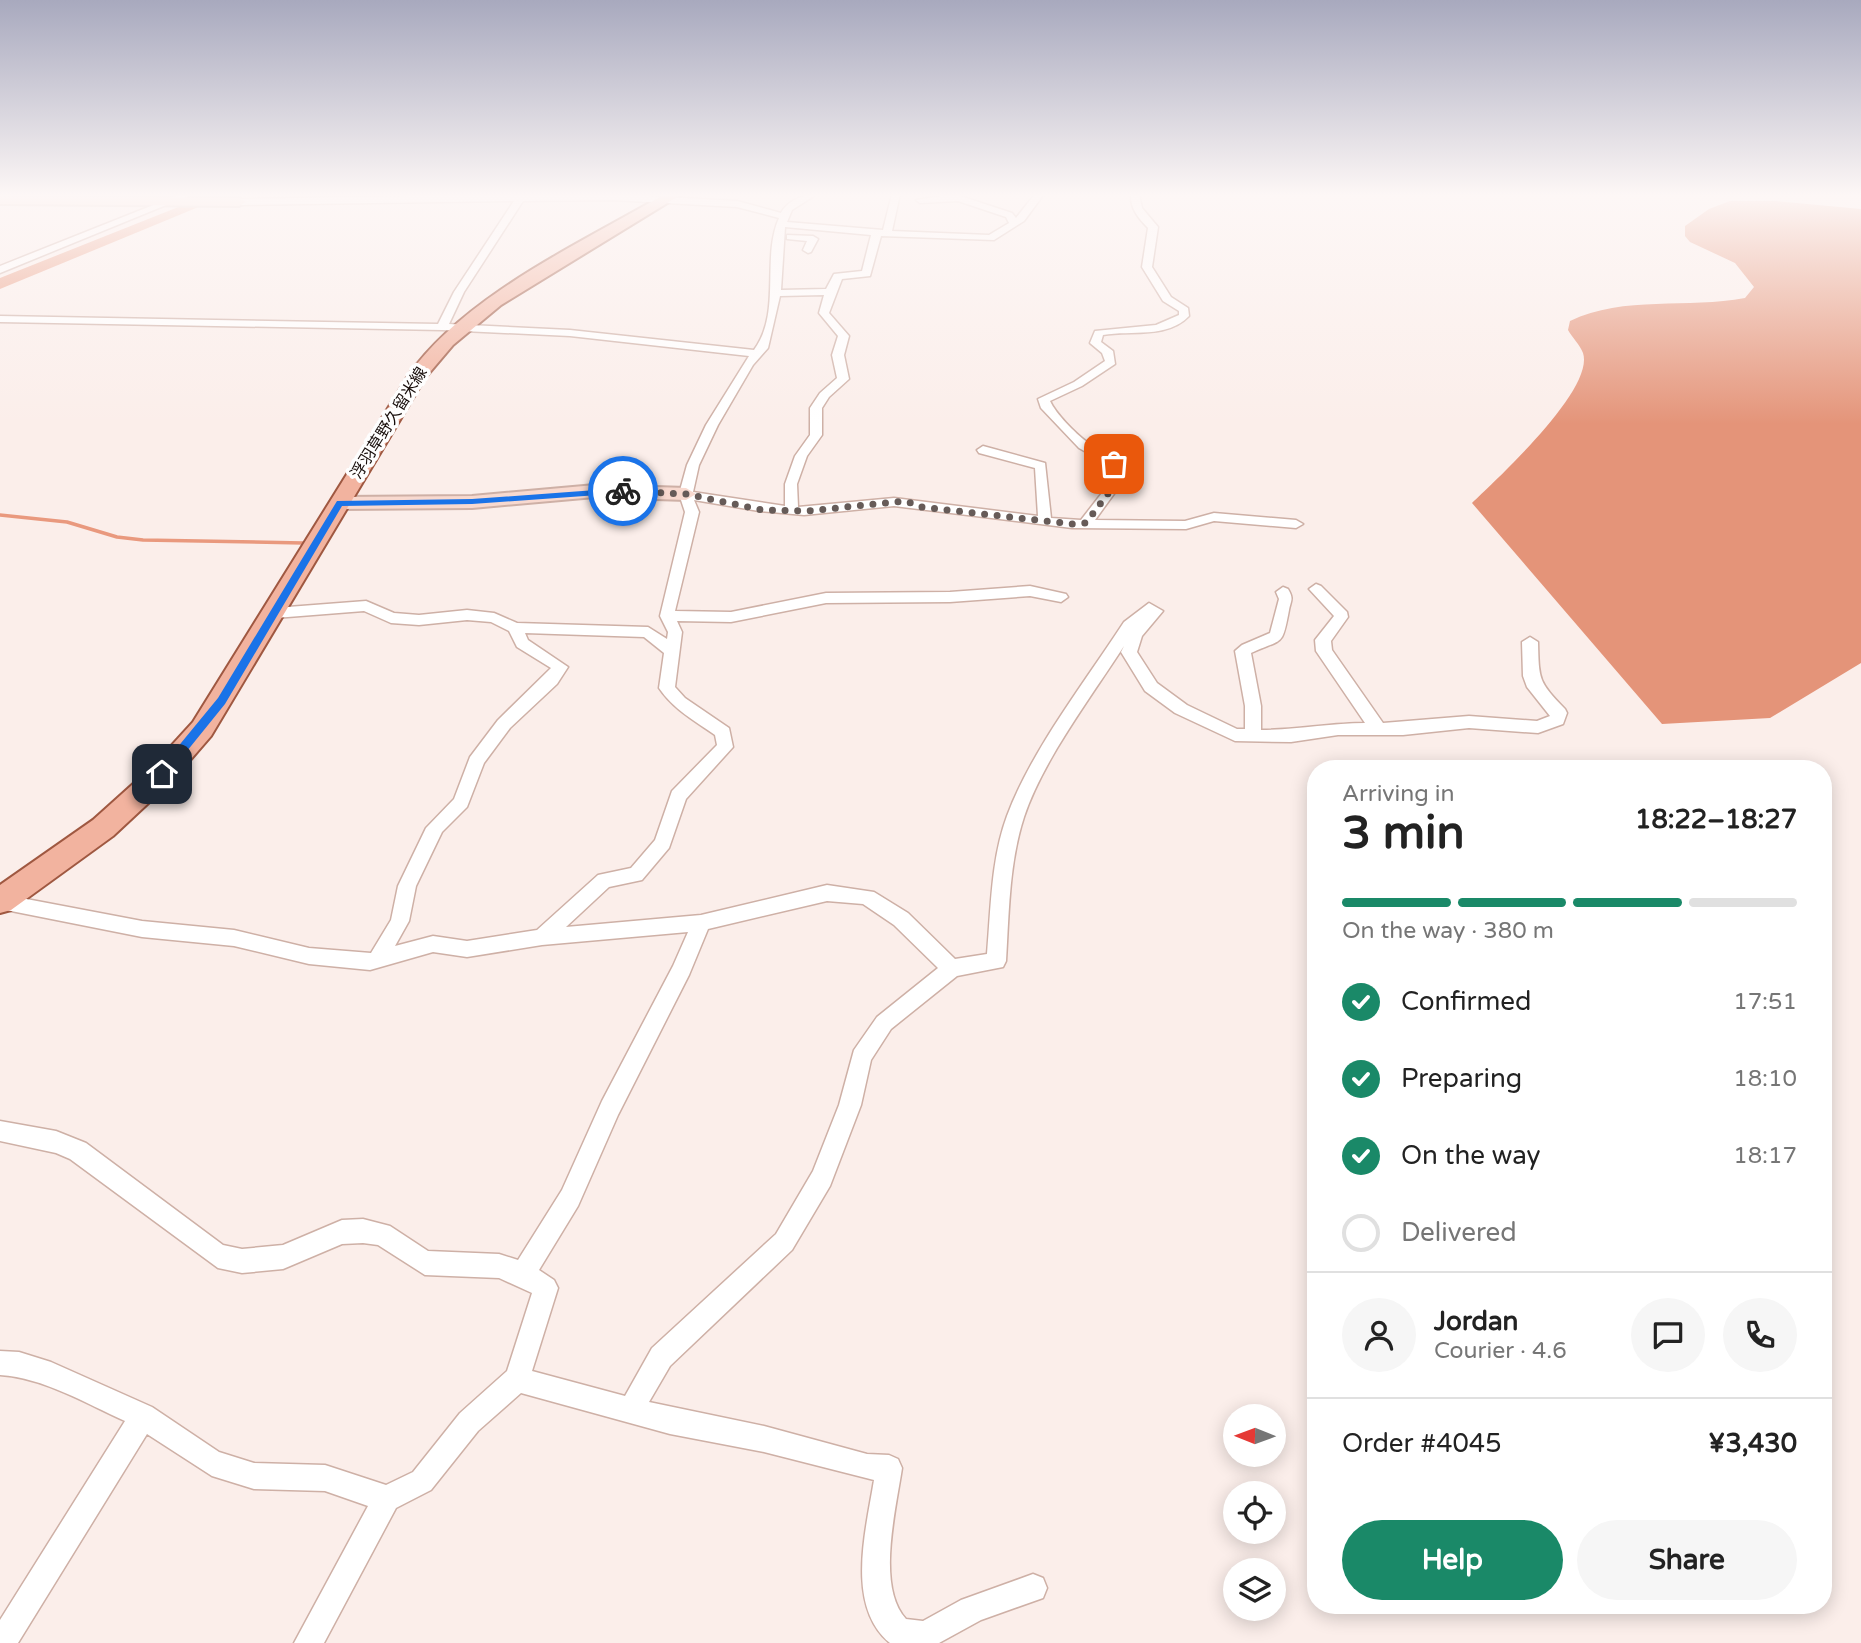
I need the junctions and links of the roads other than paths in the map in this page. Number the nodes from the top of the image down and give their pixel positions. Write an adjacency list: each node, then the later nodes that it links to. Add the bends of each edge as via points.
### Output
1 (473, 271): 9 (street, via 459,292)
2 (546, 271): 9 (main road, 浮羽草野久留米線)
3 (777, 271): 7 (street)
4 (867, 271): 6 (street, via 838,276)
5 (1149, 271): 16 (street, via 1167,299 1184,310 1184,316 1150,328 1099,333 1095,342 1107,351 1111,362 1044,399 1083,446 1106,457 1118,472 1118,480)
6 (830, 292): 7 (street); 14 (street, via 824,313 844,337 838,355 843,379 816,408 816,435 791,485)
7 (776, 293): 10 (street, via 768,332)
8 (0, 318): 9 (street)
9 (450, 329): 10 (street, via 570,333); 13 (main road, 浮羽草野久留米線, via 416,376)
10 (757, 354): 12 (street, via 702,446)
11 (983, 450): 15 (street, via 1041,466)
12 (686, 494): 13 (street, via 595,491 472,502); 14 (street, via 762,510); 22 (street, via 692,512)
13 (340, 503): 21 (main road, 浮羽草野久留米線)
14 (792, 510): 15 (street, via 906,501 921,507)
15 (1045, 522): 16 (street)
16 (1086, 523): 17 (street, via 1186,526 1214,517)
17 (1296, 524)
18 (1316, 589): 26 (street, via 1341,617 1323,640 1324,651)
19 (1283, 592): 27 (street, via 1286,599 1279,609 1281,626 1275,638 1243,651)
20 (1061, 597): 22 (street, via 1030,590 950,597 826,598 731,617)
21 (275, 613): 23 (street, via 366,606 391,618 467,615 494,618); 28 (main road, 浮羽草野久留米線, via 202,729 162,774 103,828)
22 (667, 616): 25 (street, via 675,632)
23 (514, 628): 25 (street, via 648,632); 31 (street, via 522,643 560,667 504,724 476,761 461,802 435,828 407,886 400,921)
24 (1530, 642): 26 (street, via 1531,677 1559,713 1557,720 1549,724 1469,722)
25 (671, 650): 30 (street, via 667,688 679,702 723,732 725,747 678,796 663,843 636,874 604,880)
26 (1378, 729): 27 (street)
27 (1253, 737): 32 (street, via 1212,726 1151,687 1129,652 1135,634 1156,611 1149,608 1129,625 1031,780 1015,818 1003,869 996,961)
28 (0, 901): 31 (street, via 142,929 234,938 309,956)
29 (701, 923): 30 (street); 32 (street, via 828,893 867,897 901,919); 34 (street, via 570,1198)
30 (541, 937): 31 (street, via 467,949 433,944)
31 (377, 961)
32 (952, 968): 37 (street, via 884,1023 862,1057 850,1105 822,1178 784,1242 661,1357)
33 (0, 1131): 34 (street, via 78,1151 218,1256 242,1261 283,1257 342,1232 363,1231 382,1234 425,1263 499,1266)
34 (523, 1274): 36 (street, via 546,1288)
35 (0, 1363): 38 (street, via 51,1375)
36 (517, 1379): 37 (street); 39 (street, via 469,1422 422,1481)
37 (631, 1410): 40 (street, via 867,1467 889,1468 877,1595 883,1621 906,1638 923,1636 986,1603)
38 (143, 1416): 39 (street, via 212,1464 254,1476 325,1478); 41 (street)
39 (387, 1499): 42 (street)
40 (1033, 1588)
41 (2, 1643)
42 (308, 1643)

